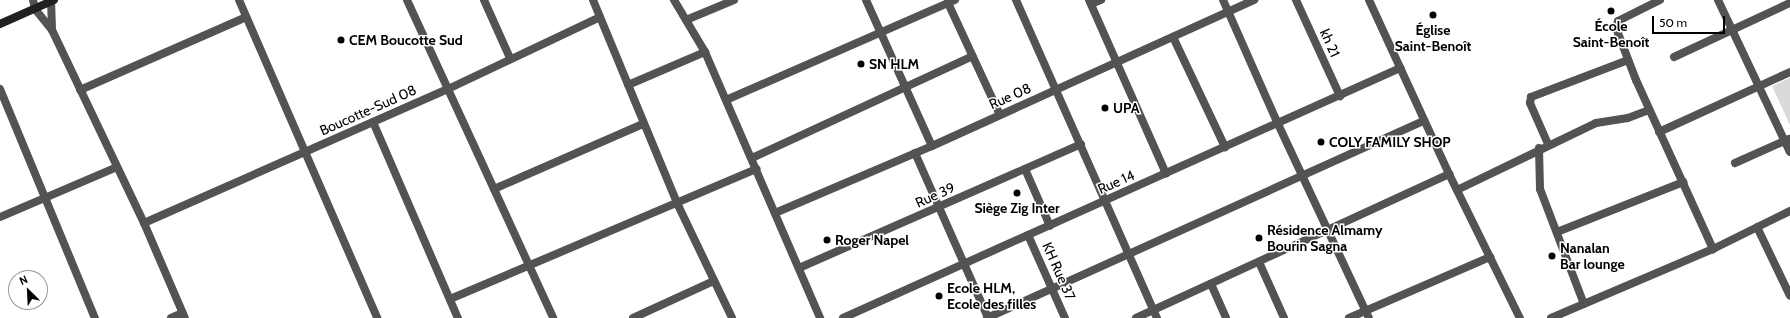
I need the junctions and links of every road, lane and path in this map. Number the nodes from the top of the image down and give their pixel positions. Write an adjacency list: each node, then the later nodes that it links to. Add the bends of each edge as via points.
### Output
1 (33, 0): 22 (street)
2 (52, 0): 22 (main road); 28 (street)
3 (239, 0): 24 (street)
4 (407, 0): 44 (street)
5 (484, 0): 35 (street)
6 (602, 0): 19 (street)
7 (674, 0): 26 (street)
8 (734, 0): 26 (street)
9 (866, 0): 30 (street)
10 (1016, 0): 46 (street)
11 (1101, 0): 20 (street)
12 (1223, 0): 23 (street)
13 (1254, 0): 23 (street, Rue 08)
14 (1296, 0): 47 (street, kh 21)
15 (1369, 0): 38 (street)
16 (1660, 0): 36 (street, via 1617,23)
17 (1718, 0): 29 (street)
18 (952, 1): 30 (street); 33 (street)
19 (594, 2): 25 (street)
20 (1090, 2): 37 (street)
21 (1790, 3): 29 (street)
22 (36, 9): 27 (main road); 28 (street)
23 (1229, 12): 31 (street, Rue 08); 54 (street)
24 (246, 16): 45 (street); 63 (street)
25 (600, 17): 35 (street, Boucotte-Sud 08); 40 (street)
26 (686, 20): 32 (street)
27 (0, 24)
28 (52, 30): 45 (street)
29 (1732, 30): 34 (street); 41 (street)
30 (880, 32): 42 (street); 48 (street)
31 (1173, 37): 37 (street, Rue 08); 60 (street)
32 (705, 52): 40 (street); 48 (street)
33 (973, 56): 42 (street); 50 (street)
34 (1674, 57)
35 (510, 58): 44 (street, Boucotte-Sud 08)
36 (1628, 60): 49 (street); 58 (street, via 1531,97 1530,103)
37 (1116, 62): 46 (street, Rue 08); 70 (street)
38 (1400, 68): 47 (street, Rue 14); 51 (street)
39 (1790, 72): 41 (street)
40 (628, 86): 53 (street)
41 (1758, 86): 55 (street); 56 (street)
42 (905, 88): 59 (street); 65 (street)
43 (0, 89): 76 (street)
44 (448, 89): 52 (street, Boucotte-Sud 08); 74 (street)
45 (80, 90): 67 (street)
46 (1056, 90): 50 (street, Rue 08); 57 (street)
47 (1340, 96): 54 (street, Rue 14)
48 (726, 100): 65 (street)
49 (1649, 110): 55 (street); 58 (street, via 1628,118 1596,123)
50 (1000, 115): 59 (street, Rue 08)
51 (1424, 121): 71 (street); 72 (street)
52 (373, 122): 63 (street, Boucotte-Sud 08); 100 (street)
53 (643, 124): 74 (street); 78 (street)
54 (1278, 124): 60 (street, Rue 14); 72 (street)
55 (1659, 132): 73 (street)
56 (1787, 140): 62 (street); 66 (street)
57 (1080, 144): 69 (street, Rue 39); 77 (street)
58 (1548, 144): 61 (street)
59 (932, 146): 64 (street, Rue 08)
60 (1225, 147): 70 (street, Rue 14)
61 (1539, 148): 75 (street); 87 (street, via 1540,189)
62 (1790, 152)
63 (304, 153): 83 (street, Boucotte-Sud 08); 108 (street)
64 (915, 153): 79 (street); 81 (street, Rue 08)
65 (752, 158): 68 (street)
66 (1735, 163)
67 (117, 167): 76 (street); 83 (street)
68 (757, 169): 78 (street); 81 (street)
69 (1025, 169): 79 (street, Rue 39); 84 (street)
70 (1166, 174): 77 (street, Rue 14)
71 (1449, 174): 75 (street); 86 (street)
72 (1302, 176): 86 (street); 90 (street)
73 (1683, 182): 87 (street); 89 (street)
74 (494, 189): 94 (street)
75 (1457, 190): 91 (street)
76 (44, 196): 82 (street); 106 (street)
77 (1106, 201): 84 (street, Rue 14); 90 (street)
78 (677, 202): 94 (street); 96 (street)
79 (938, 208): 93 (street); 95 (street, Rue 39)
80 (1790, 211): 85 (street)
81 (775, 213): 95 (street)
82 (0, 217)
83 (144, 223): 104 (street)
84 (1050, 226): 88 (street, Rue 14)
85 (1758, 227): 89 (street); 99 (street)
86 (1328, 231): 92 (street); 103 (street)
87 (1557, 232): 101 (street)
88 (1028, 235): 93 (street, Rue 14); 98 (street, KH Rue 37)
89 (1713, 249): 101 (street)
90 (1129, 253): 98 (street); 102 (street)
91 (1490, 257): 103 (street); 120 (street)
92 (1259, 262): 97 (street); 118 (street)
93 (962, 264): 113 (street, Rue 14); 114 (street)
94 (529, 267): 100 (street); 110 (street)
95 (799, 268): 105 (street)
96 (714, 281): 111 (street); 112 (street)
97 (1211, 284): 102 (street); 117 (street)
98 (1052, 288): 114 (street); 115 (street, KH Rue 37)
99 (1790, 296)
100 (450, 299): 109 (street)
101 (1584, 304): 121 (street)
102 (1155, 314): 116 (street)
103 (1367, 315): 119 (street)
104 (184, 316): 107 (street)
105 (818, 317)
106 (95, 318)
107 (171, 318)
108 (377, 318)
109 (458, 318)
110 (553, 318)
111 (633, 318)
112 (732, 318)
113 (843, 318)
114 (987, 318)
115 (1065, 318)
116 (1136, 318)
117 (1226, 318)
118 (1284, 318)
119 (1349, 318)
120 (1520, 318)
121 (1552, 318)

